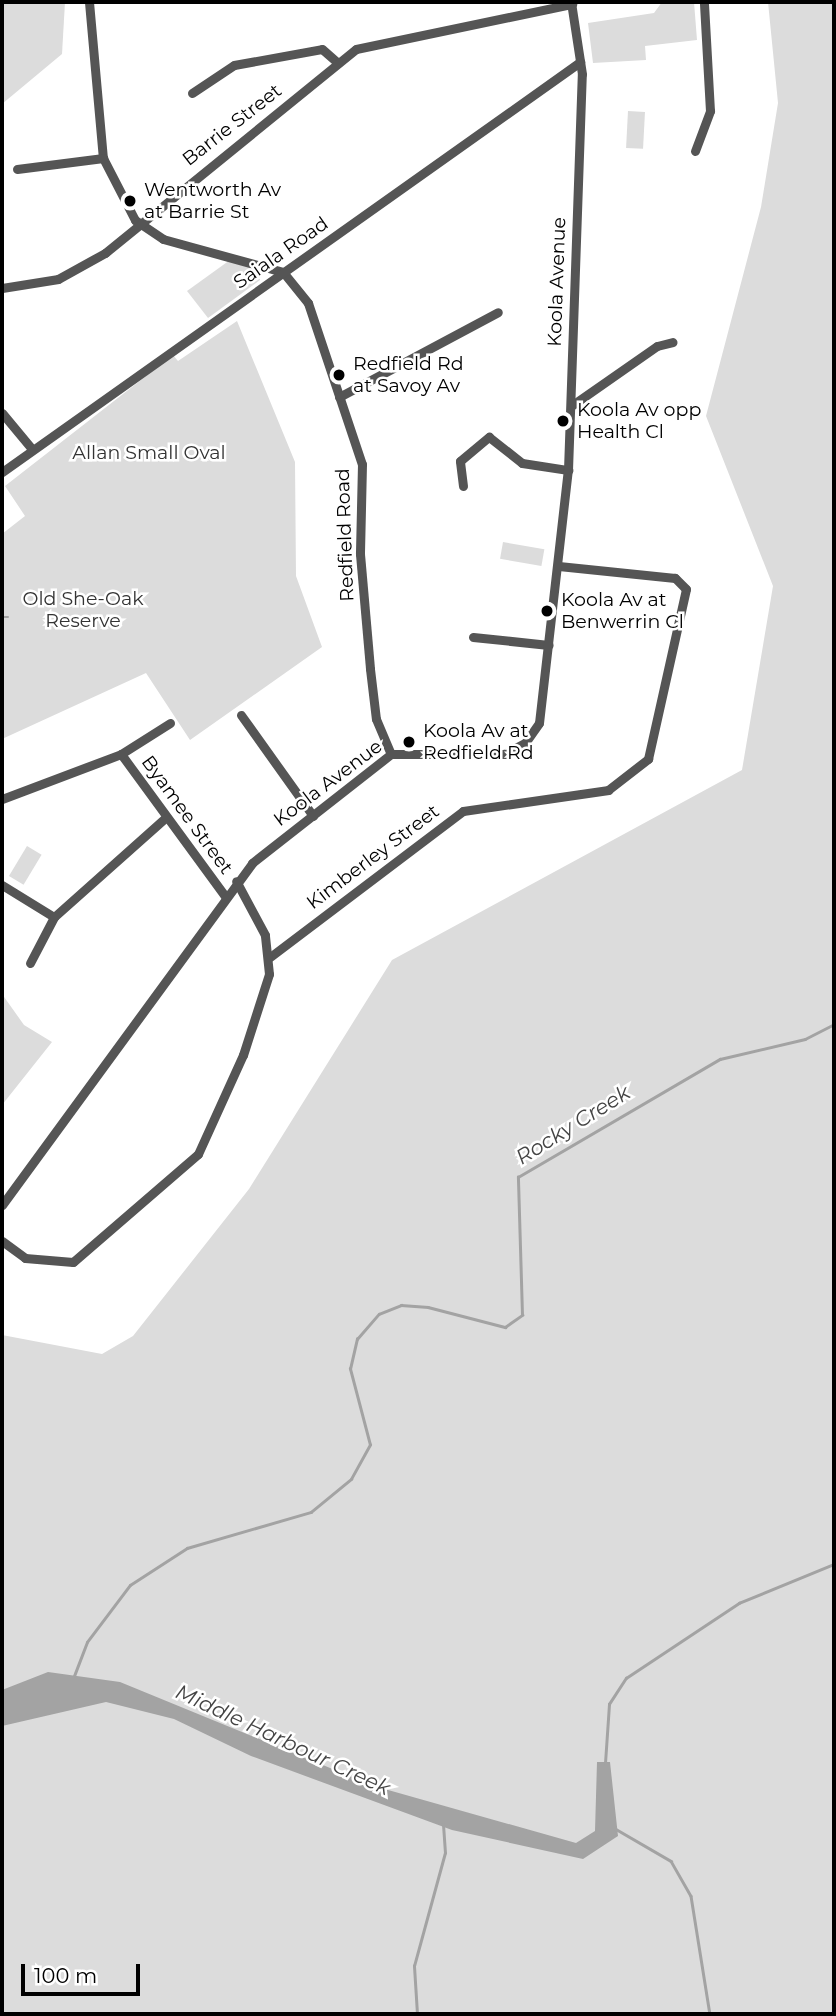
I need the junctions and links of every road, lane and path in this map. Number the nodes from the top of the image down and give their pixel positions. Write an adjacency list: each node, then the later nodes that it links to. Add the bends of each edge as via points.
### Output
1 (89, 2): 8 (street)
2 (704, 2): 7 (street, via 710,111)
3 (572, 3): 4 (street, Koola Avenue); 5 (street, Barrie Street, via 373,41)
4 (580, 62): 11 (street, Saiala Road); 16 (street, Koola Avenue)
5 (338, 63): 6 (street, via 322,49 234,65); 10 (street, Barrie Street)
6 (192, 93)
7 (695, 151)
8 (103, 158): 9 (street); 10 (street)
9 (17, 169)
10 (139, 224): 11 (street, via 163,239); 12 (street, Barrie Street, via 70,273)
11 (283, 272): 15 (street, Redfield Road, via 308,303); 18 (street, Saiala Road)
12 (2, 288)
13 (498, 312): 15 (street)
14 (673, 342): 16 (street)
15 (340, 397): 28 (street, Redfield Road, via 362,464 360,554 370,669 376,719)
16 (571, 406): 19 (street, Koola Avenue)
17 (2, 413): 18 (street)
18 (32, 449): 20 (street, Saiala Road)
19 (568, 470): 21 (street, via 522,463 489,437 460,461); 22 (street, Koola Avenue)
20 (2, 472)
21 (463, 486)
22 (559, 566): 24 (street, Koola Avenue); 36 (street, Kimberley Street, via 683,582 686,597 649,759 608,790 463,811)
23 (473, 636): 24 (street)
24 (549, 645): 28 (street, Koola Avenue, via 539,723 525,743 492,756)
25 (241, 715): 30 (street)
26 (170, 723): 27 (street)
27 (121, 754): 29 (street); 31 (street, Byamee Street)
28 (391, 754): 30 (street, Koola Avenue)
29 (2, 799)
30 (313, 816): 32 (street, Koola Avenue)
31 (165, 818): 34 (street, Byamee Street); 35 (street)
32 (236, 881): 34 (street, Koola Avenue); 36 (street)
33 (2, 885): 35 (street)
34 (225, 896): 38 (street, Koola Avenue)
35 (54, 917): 37 (street)
36 (270, 957): 39 (street, via 243,1055 198,1154 73,1262 25,1258)
37 (30, 963)
38 (2, 1205)
39 (2, 1241)

